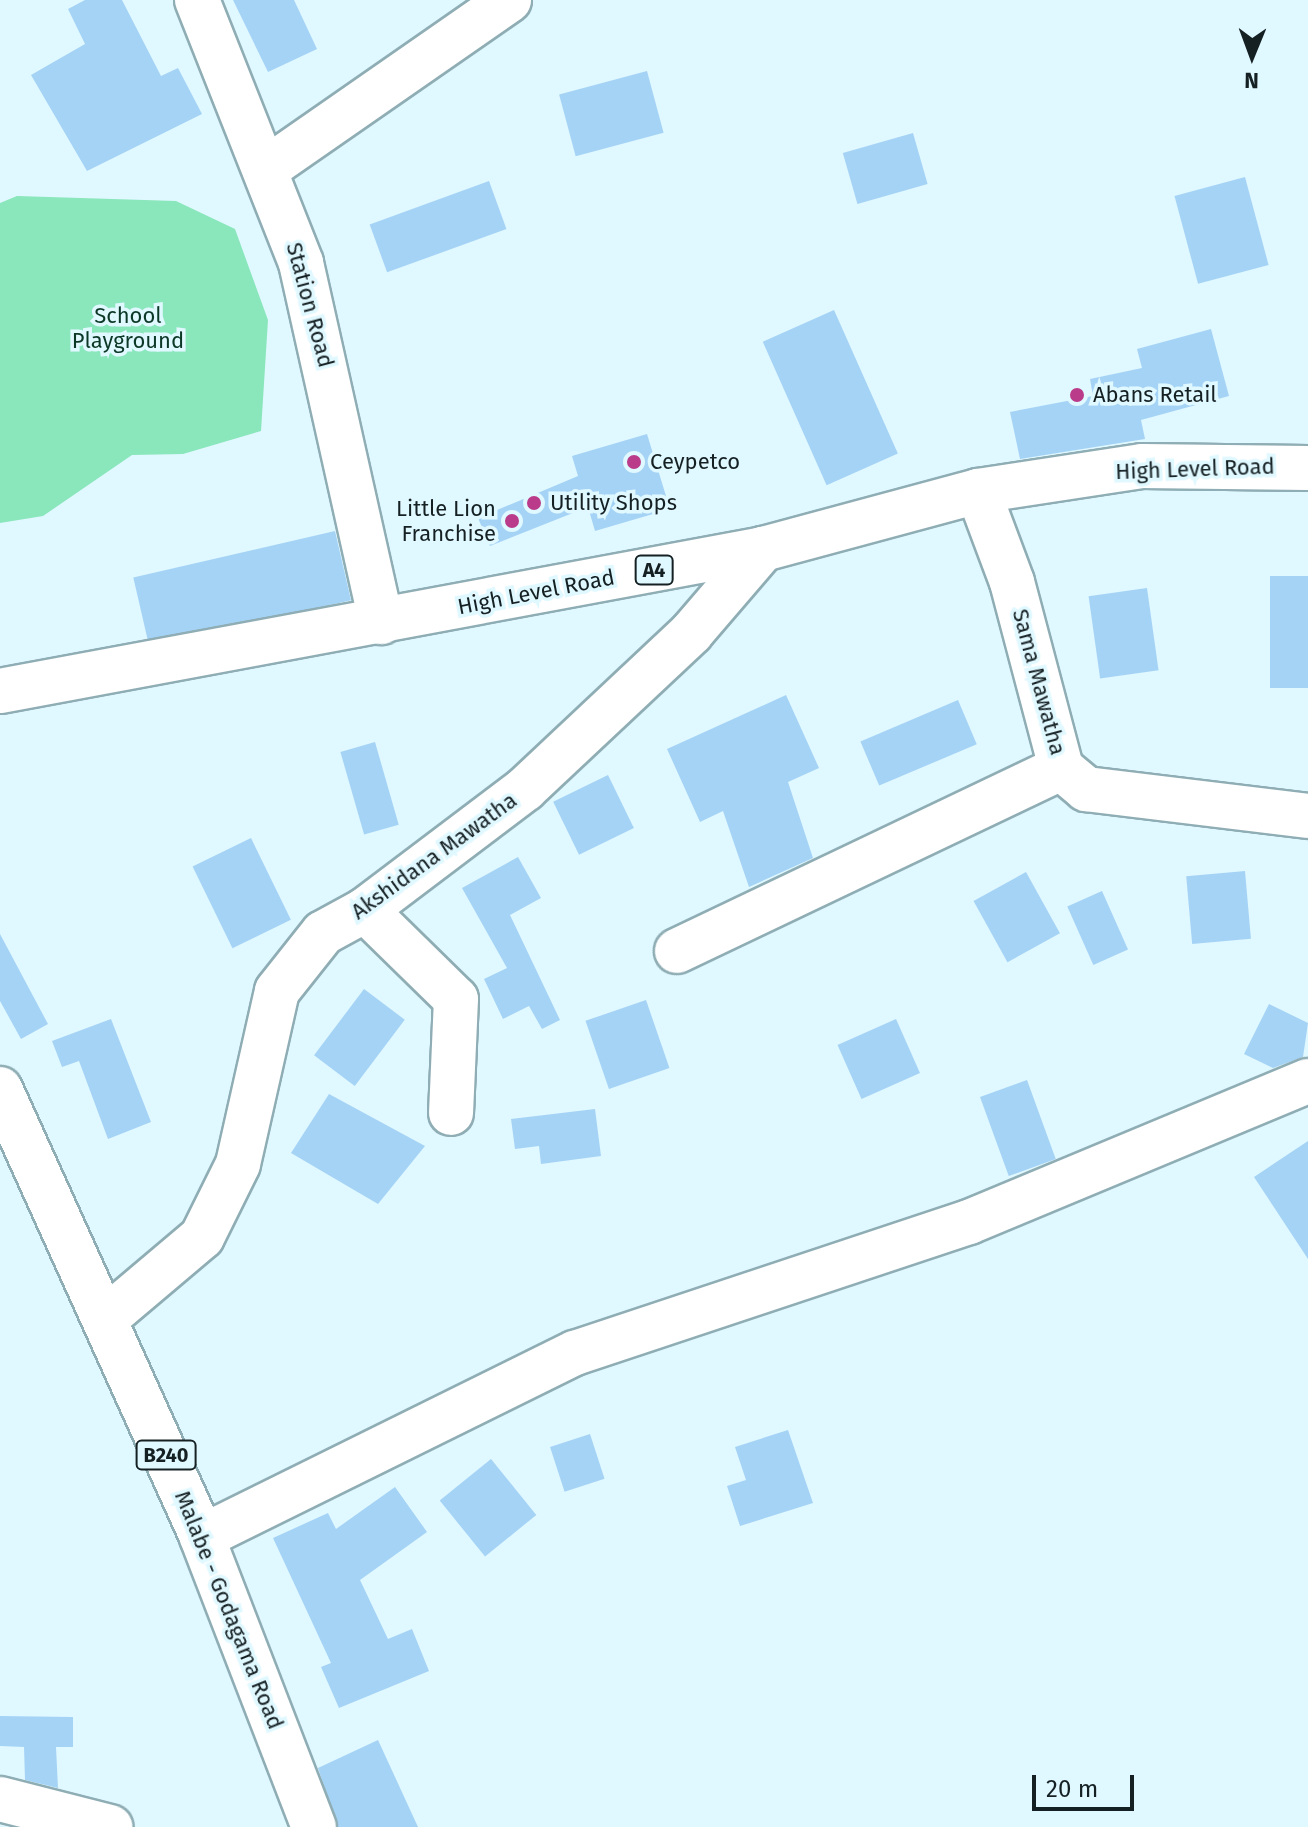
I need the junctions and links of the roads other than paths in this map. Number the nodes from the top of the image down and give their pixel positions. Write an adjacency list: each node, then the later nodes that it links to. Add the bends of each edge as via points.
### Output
1 (197, 0): 3 (main road, Station Road)
2 (509, 0): 3 (main road)
3 (266, 169): 7 (main road, Station Road, via 305,278)
4 (1308, 468): 5 (main road, High Level Road / A4, via 1142,466)
5 (978, 491): 6 (main road, High Level Road / A4); 9 (main road, Sama Mawatha, via 1012,582)
6 (763, 549): 7 (main road, High Level Road / A4); 11 (main road, Akshidana Mawatha, via 691,633 525,789)
7 (381, 622): 8 (main road, High Level Road / A4)
8 (0, 691)
9 (1061, 768): 10 (main road, Sama Mawatha, via 1086,789); 12 (main road)
10 (1308, 816)
11 (365, 910): 15 (main road, via 456,999); 16 (main road, Akshidana Mawatha, via 323,933 277,991 238,1164 202,1237)
12 (677, 951)
13 (1308, 1081): 17 (main road, via 969,1222 575,1353)
14 (0, 1089): 16 (main road, Malabe - Godagama Road / B240)
15 (451, 1113)
16 (105, 1319): 17 (main road, Malabe - Godagama Road / B240)
17 (202, 1537): 20 (main road, Malabe - Godagama Road / B240)
18 (0, 1799): 19 (main road)
19 (110, 1827)
20 (314, 1827)

